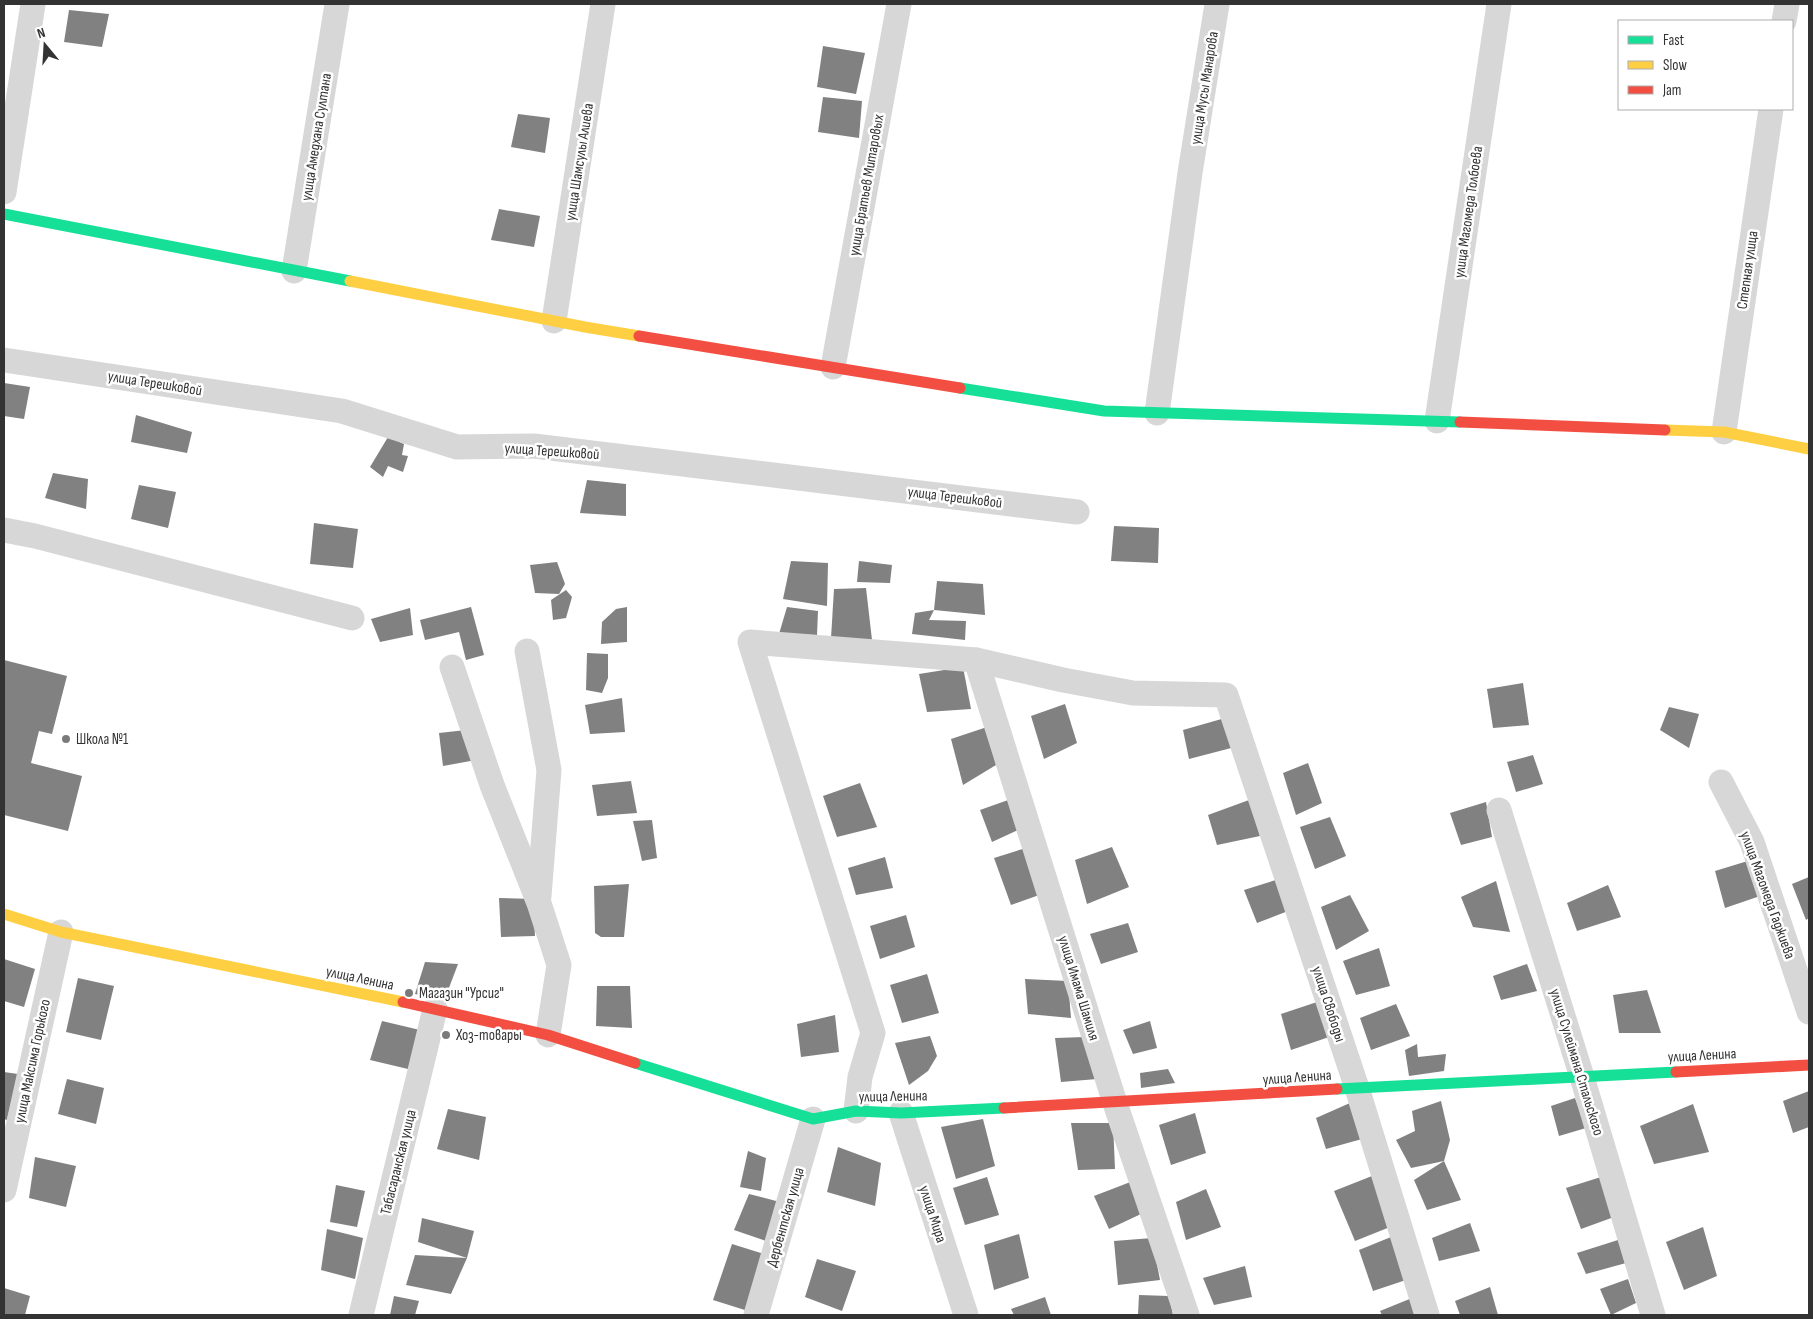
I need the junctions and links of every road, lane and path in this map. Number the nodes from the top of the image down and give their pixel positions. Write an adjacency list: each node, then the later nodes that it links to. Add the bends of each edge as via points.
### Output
1 (33, 4): 10 (street)
2 (337, 4): 12 (street, улица Амедхана Султана)
3 (603, 4): 13 (street, улица Шамсулы Алиева)
4 (899, 4): 15 (street, улица Братьев Митаровых)
5 (1217, 4): 16 (street, улица Мусы Манарова)
6 (1499, 4): 17 (street, улица Магомеда Толбоева)
7 (1786, 4): 8 (street)
8 (1784, 20)
9 (1771, 110): 18 (street, Степная улица)
10 (4, 192)
11 (4, 214): 12 (street)
12 (294, 271): 13 (street)
13 (554, 321): 15 (street)
14 (4, 360): 20 (street, улица Терешковой, via 342,411 457,447 534,446)
15 (833, 367): 16 (street, via 1104,411)
16 (1157, 412): 17 (street)
17 (1437, 421): 18 (street)
18 (1724, 432): 19 (street)
19 (1809, 449)
20 (1077, 512)
21 (4, 530): 22 (street)
22 (352, 618)
23 (527, 651): 28 (street, via 549,770)
24 (976, 660): 36 (street, улица Свободы, via 1133,693 1226,695); 37 (street, улица Имама Шамиля); 38 (street, via 750,642 873,1033 860,1077)
25 (452, 667): 28 (street, via 492,785)
26 (1721, 782): 32 (street, улица Магомеда Гаджиева, via 1752,842)
27 (1499, 810): 35 (street, улица Сулеймана Стальского)
28 (538, 903): 33 (street, via 559,965)
29 (4, 914): 30 (street, улица Ленина)
30 (60, 932): 31 (street, улица Ленина); 41 (street, улица Максима Горького)
31 (435, 1009): 33 (street, улица Ленина); 42 (street, Табасаранская улица)
32 (1809, 1012)
33 (548, 1035): 40 (street, улица Ленина)
34 (1809, 1065): 35 (street, улица Ленина)
35 (1582, 1077): 36 (street, улица Ленина); 47 (street, улица Сулеймана Стальского)
36 (1357, 1088): 37 (street, улица Ленина); 46 (street, улица Свободы)
37 (1115, 1103): 39 (street, улица Ленина); 45 (street, улица Имама Шамиля)
38 (856, 1111): 39 (street, улица Ленина); 40 (street, улица Ленина)
39 (901, 1113): 44 (street, улица Мира)
40 (813, 1119): 43 (street, Дербентская улица)
41 (4, 1190)
42 (361, 1315)
43 (756, 1315)
44 (966, 1315)
45 (1187, 1315)
46 (1427, 1315)
47 (1653, 1315)

